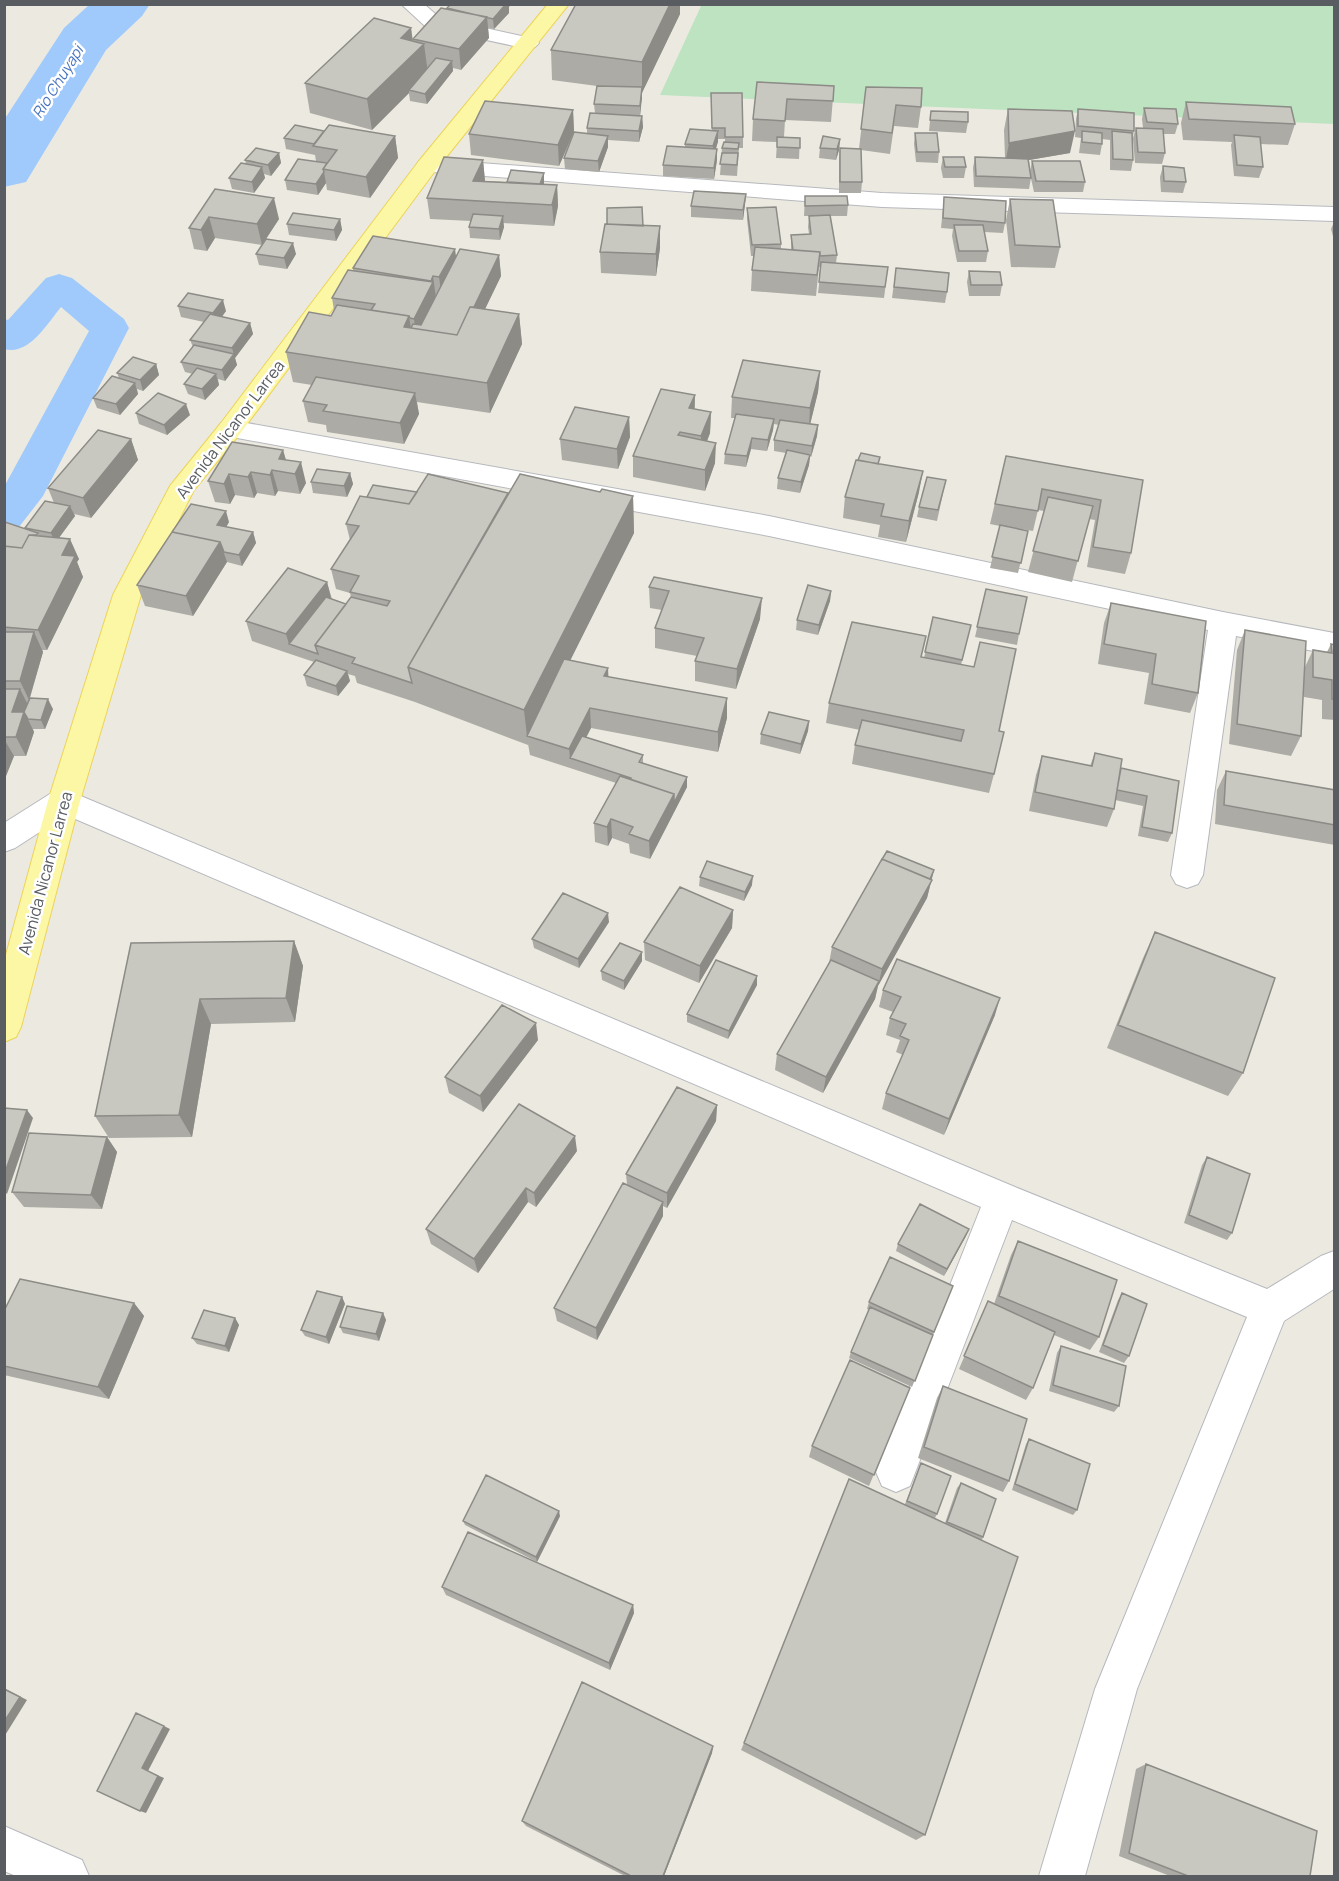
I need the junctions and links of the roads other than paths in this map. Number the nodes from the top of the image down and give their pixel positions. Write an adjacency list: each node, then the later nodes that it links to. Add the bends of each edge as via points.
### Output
1 (411, 4): 3 (street, via 433,23)
2 (560, 4): 3 (main road, Avenida Nicanor Larrea)
3 (528, 43): 4 (main road, Avenida Nicanor Larrea)
4 (427, 166): 5 (street, via 882,200); 6 (main road, Avenida Nicanor Larrea)
5 (1335, 214)
6 (230, 429): 7 (street, via 769,525); 9 (main road, Avenida Nicanor Larrea, via 183,486 127,595)
7 (1223, 623): 8 (street); 11 (street)
8 (1335, 644)
9 (64, 801): 10 (street); 12 (main road, Avenida Nicanor Larrea); 13 (street)
10 (4, 839)
11 (1187, 875)
12 (4, 1027)
13 (1002, 1198): 15 (street); 16 (street)
14 (1335, 1269): 15 (street)
15 (1270, 1308): 19 (street, via 1116,1689)
16 (897, 1472)
17 (4, 1848): 18 (street)
18 (66, 1876)
19 (1062, 1876)

